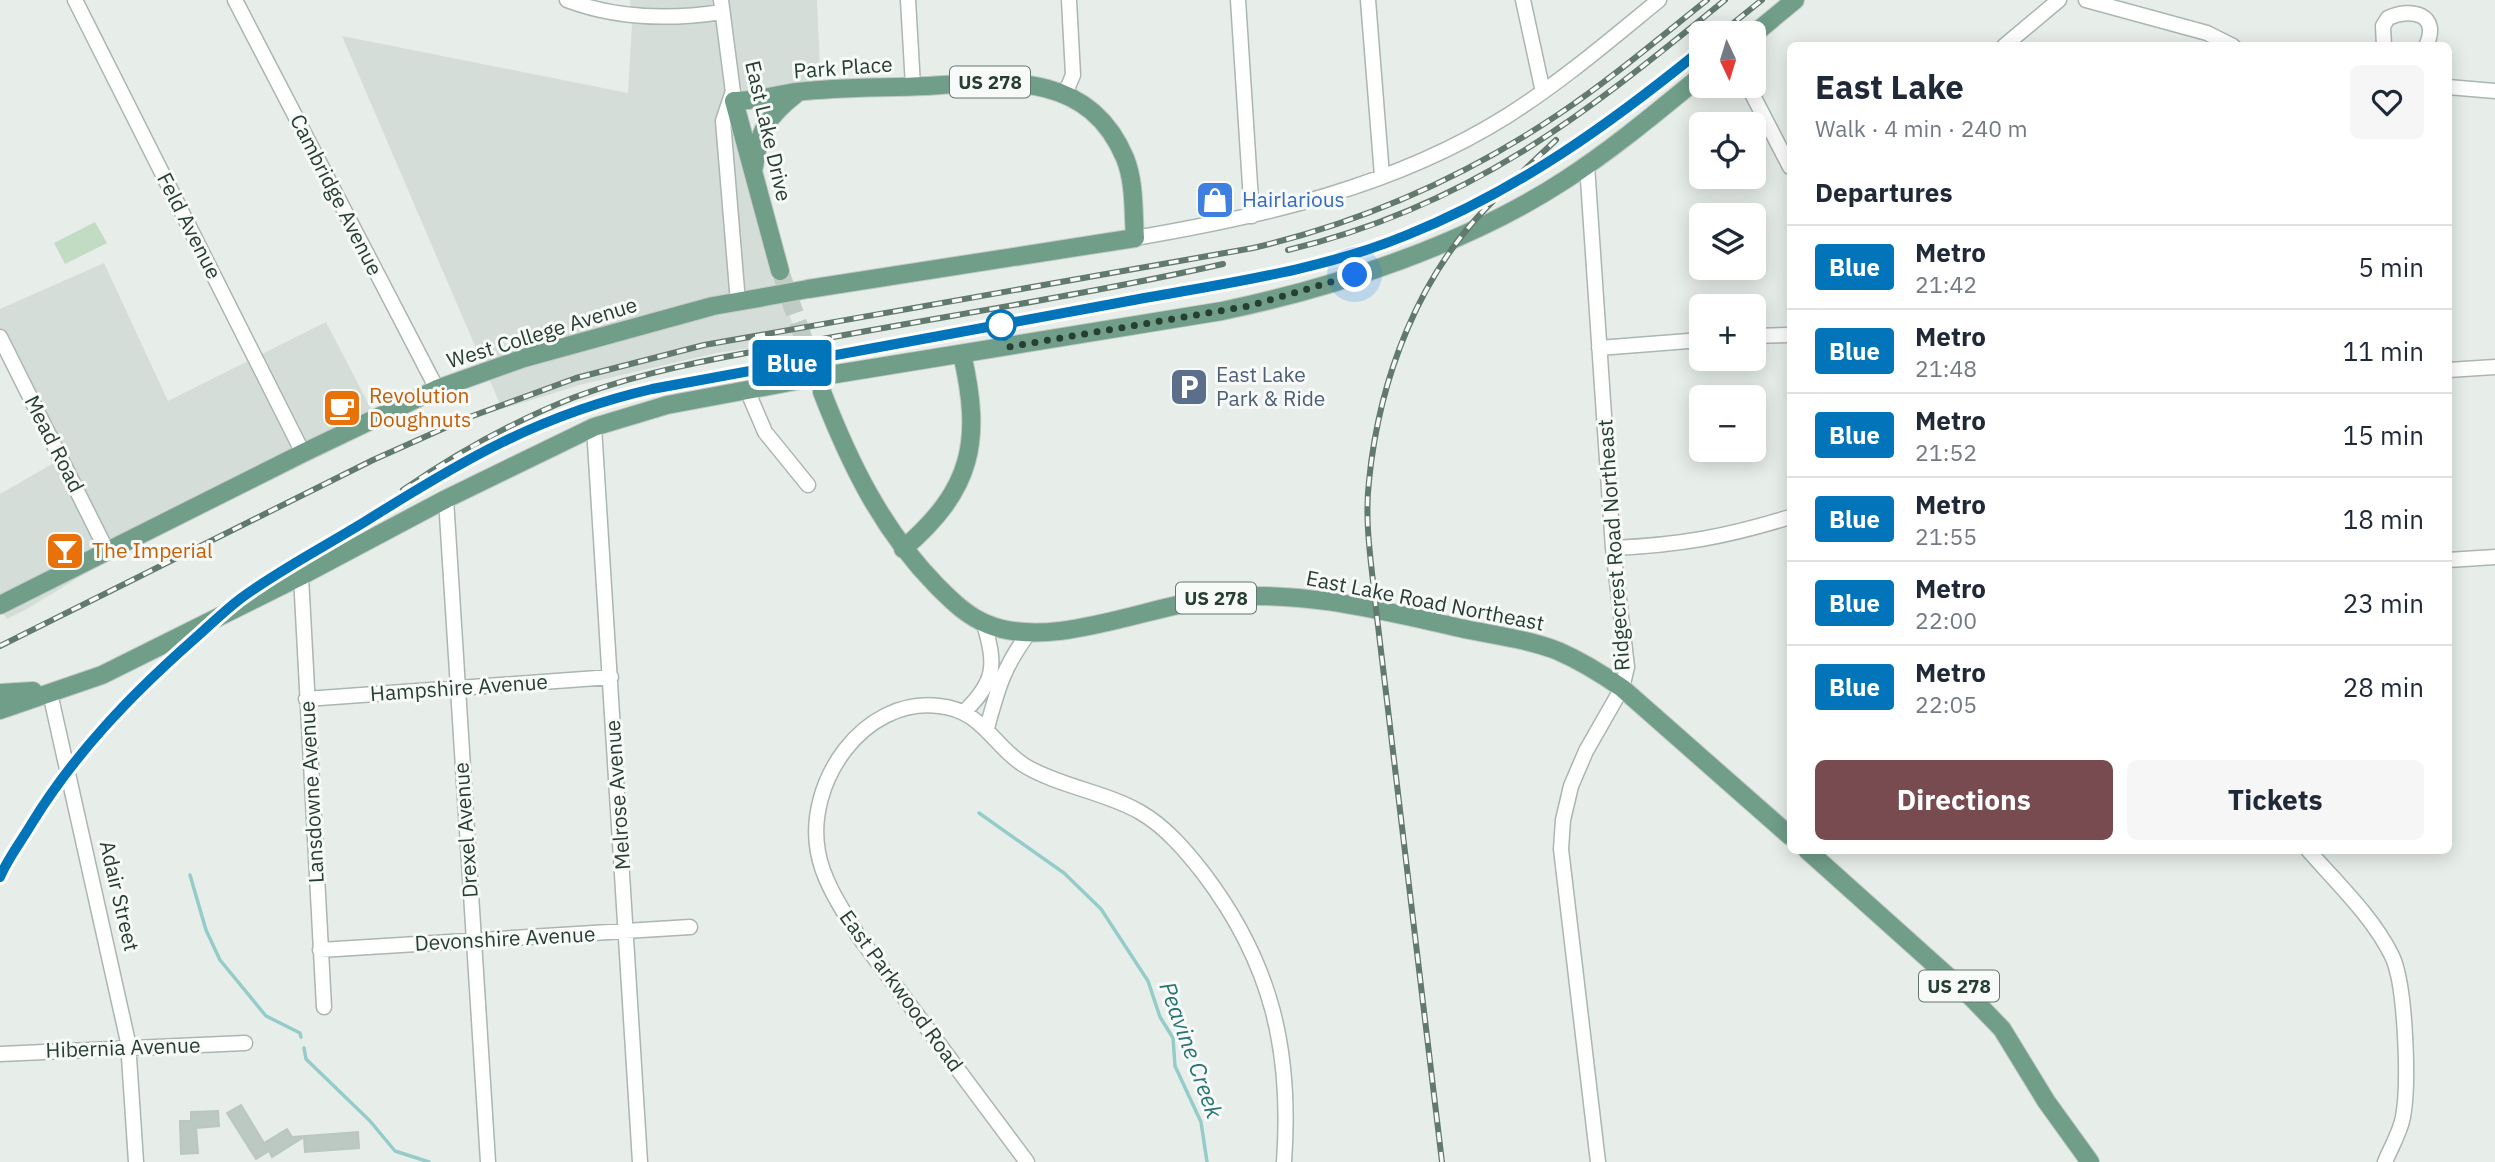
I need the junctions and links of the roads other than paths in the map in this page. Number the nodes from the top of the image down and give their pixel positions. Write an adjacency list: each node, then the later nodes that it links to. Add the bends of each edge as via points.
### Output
1 (75, 0): 48 (street, Feld Avenue)
2 (235, 0): 44 (street, Cambridge Avenue)
3 (567, 0): 13 (street, via 626,16 661,17)
4 (908, 0): 20 (street)
5 (1069, 0): 25 (street, via 1073,75)
6 (1238, 0): 32 (street)
7 (1368, 0): 31 (street)
8 (1523, 0): 24 (street)
9 (1659, 0): 24 (street)
10 (1795, 0): 14 (main road)
11 (2059, 0): 15 (street)
12 (2086, 0): 16 (street)
13 (721, 6): 26 (street, East Lake Drive)
14 (1766, 24)
15 (2009, 42)
16 (2225, 42)
17 (2384, 42): 18 (street, via 2383,26 2388,18 2405,12 2422,16 2429,24)
18 (2427, 42)
19 (1689, 85): 29 (main road)
20 (913, 86): 23 (main road, Park Place / US 278); 25 (main road, US 278, via 1009,81)
21 (2452, 87): 22 (street)
22 (2495, 91)
23 (798, 92): 26 (main road, Park Place / US 278); 30 (main road, via 767,121 758,139)
24 (1543, 92): 31 (street, via 1467,139)
25 (1065, 94): 33 (main road, US 278, via 1106,128 1125,159)
26 (733, 98): 30 (main road, East Lake Drive); 35 (street, via 723,121)
27 (1754, 98): 28 (street)
28 (1787, 161)
29 (1587, 165): 40 (street, Ridgecrest Road Northeast); 41 (main road, via 1539,196 1464,234 1275,300)
30 (753, 176): 34 (main road, East Lake Drive)
31 (1382, 176): 32 (street)
32 (1252, 216): 33 (street)
33 (1135, 237): 35 (main road, West College Avenue, bridge)
34 (780, 271)
35 (737, 302): 44 (main road, West College Avenue, via 517,359)
36 (1787, 335): 37 (street)
37 (1766, 336)
38 (0, 337): 54 (street, Mead Road)
39 (1689, 341): 40 (street)
40 (1599, 348): 52 (street, Ridgecrest Road Northeast)
41 (962, 354): 45 (main road, bridge); 53 (main road, via 973,424 965,467 942,510)
42 (2495, 367): 43 (street)
43 (2452, 370)
44 (437, 390): 48 (main road, West College Avenue)
45 (747, 390): 47 (main road, via 645,410); 49 (street, via 765,432)
46 (822, 393): 53 (main road, East Lake Road Northeast / US 278, via 866,493)
47 (594, 427): 50 (main road); 61 (street, Melrose Avenue)
48 (303, 453): 54 (main road, West College Avenue)
49 (808, 485)
50 (446, 499): 57 (main road); 62 (street, Drexel Avenue)
51 (1787, 518): 52 (street, via 1734,535 1677,545)
52 (1613, 548): 63 (street, Ridgecrest Road Northeast, via 1627,667)
53 (903, 549): 59 (main road, East Lake Road Northeast / US 278, via 950,600)
54 (107, 551): 58 (main road, West College Avenue)
55 (2495, 557): 56 (street)
56 (2452, 560)
57 (301, 576): 64 (main road, via 102,675); 66 (street, Lansdowne Avenue)
58 (0, 605)
59 (985, 624): 60 (main road, East Lake Road Northeast / US 278); 68 (street, via 991,676 980,697)
60 (1028, 634): 63 (main road, East Lake Road Northeast / US 278, via 1215,598 1294,597 1376,609 1544,647); 69 (street, via 998,685)
61 (611, 677): 62 (street, Hampshire Avenue); 74 (street, Melrose Avenue)
62 (457, 688): 66 (street, Hampshire Avenue); 75 (street, Drexel Avenue)
63 (1622, 688): 70 (main road, East Lake Road Northeast / US 278); 86 (street, Ridgecrest Road Northeast, via 1571,786 1561,849)
64 (50, 692): 65 (main road); 67 (main road); 79 (street, Adair Street)
65 (0, 693)
66 (306, 699): 76 (street, Lansdowne Avenue)
67 (0, 710)
68 (964, 712): 69 (street); 84 (street, East Parkwood Road, via 916,706 884,718 852,740 830,771 819,803 818,852 839,904 859,937)
69 (987, 728): 85 (street, via 1000,747 1025,766 1151,819 1179,844 1220,896 1261,975 1280,1038 1287,1099)
70 (1787, 833)
71 (1811, 854): 87 (main road, US 278, via 1996,1023)
72 (2311, 854): 88 (street, via 2375,930 2397,969 2405,1066 2403,1114)
73 (690, 926): 74 (street, Devonshire Avenue)
74 (627, 931): 75 (street, Devonshire Avenue); 83 (street, Melrose Avenue)
75 (473, 940): 76 (street, Devonshire Avenue); 82 (street, Drexel Avenue)
76 (320, 950): 77 (street, Lansdowne Avenue)
77 (324, 1007)
78 (245, 1043): 79 (street, Hibernia Avenue)
79 (128, 1047): 80 (street, Hibernia Avenue); 81 (street, Adair Street)
80 (0, 1054)
81 (136, 1162)
82 (488, 1162)
83 (640, 1162)
84 (1027, 1162)
85 (1284, 1162)
86 (1598, 1162)
87 (2090, 1162)
88 (2385, 1162)

